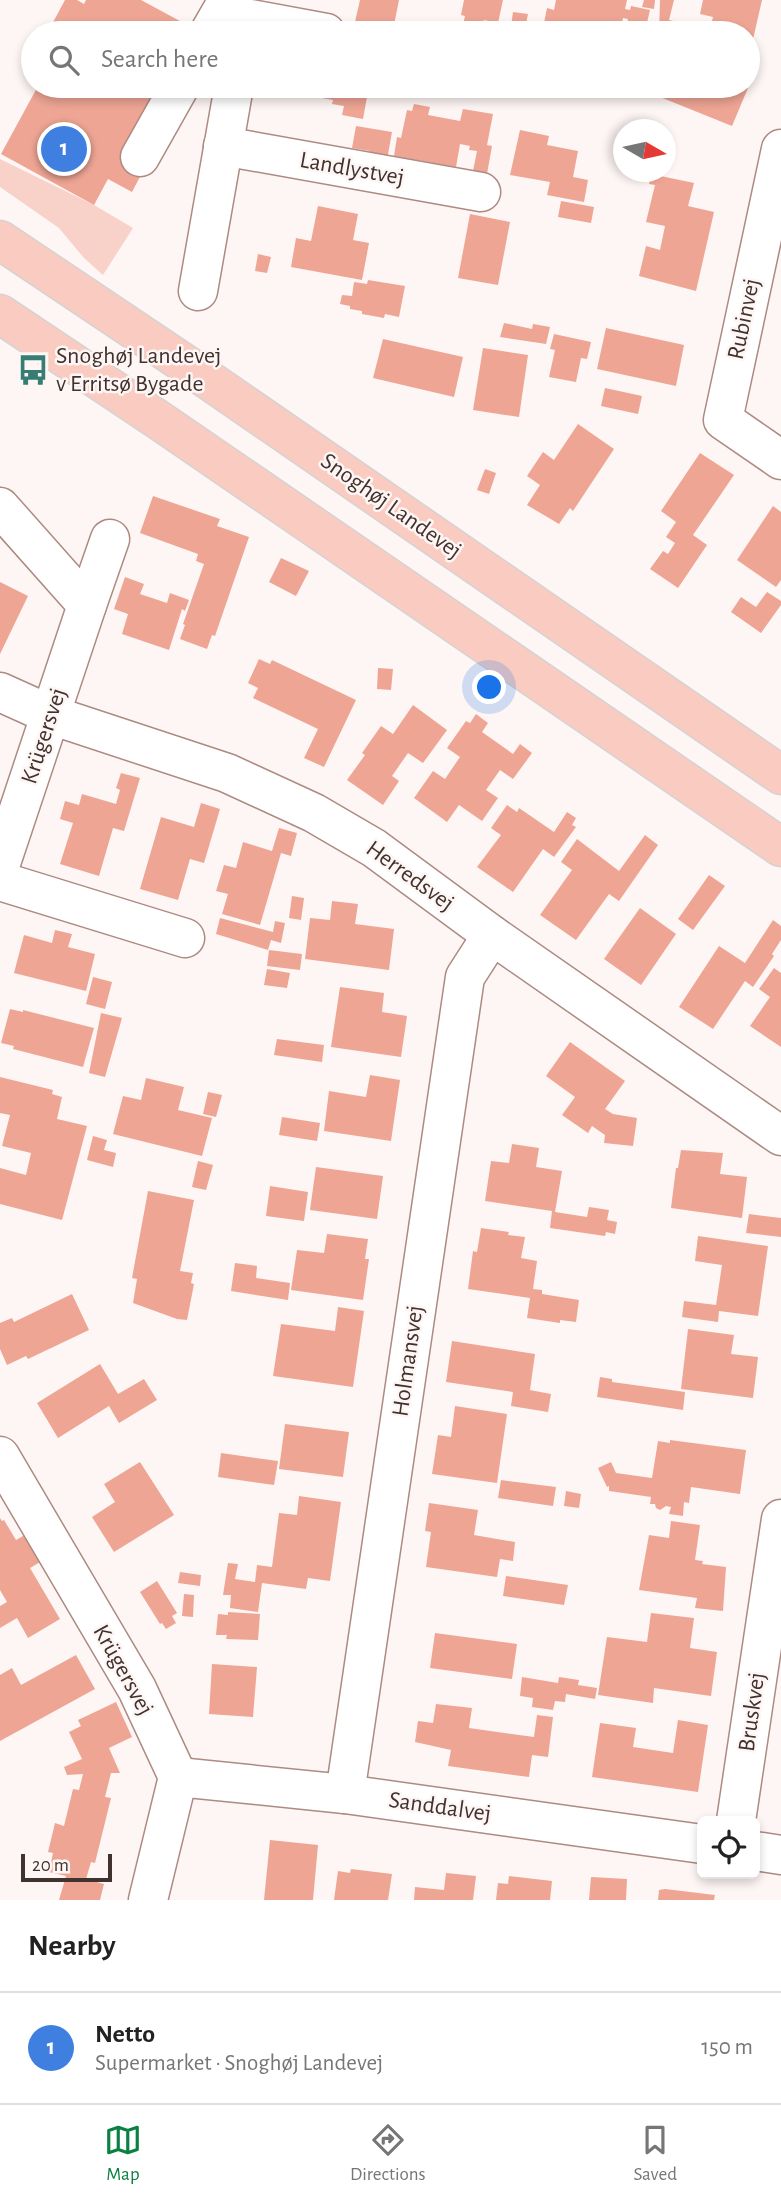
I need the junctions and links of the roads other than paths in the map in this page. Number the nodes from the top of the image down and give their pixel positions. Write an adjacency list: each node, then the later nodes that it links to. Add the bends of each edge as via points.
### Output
1 (241, 13): 2 (street)
2 (275, 21)
3 (173, 98): 7 (street)
4 (231, 98): 5 (street)
5 (223, 146): 8 (street, Landlystvej); 12 (street)
6 (781, 149): 14 (street, Rubinvej, via 723,420)
7 (141, 157)
8 (481, 192)
9 (0, 240): 11 (main road, Snoghøj Landevej)
10 (0, 257): 11 (street)
11 (57, 278): 20 (main road, Snoghøj Landevej)
12 (198, 291)
13 (0, 314): 21 (main road)
14 (781, 460)
15 (0, 507): 17 (street)
16 (110, 539): 17 (street, Krügersvej)
17 (87, 605): 19 (street, Krügersvej)
18 (0, 692): 19 (street, Herredsvej)
19 (51, 715): 22 (street, Krügersvej); 24 (street, Herredsvej, via 227,772 314,813 374,848)
20 (781, 775)
21 (781, 847)
22 (0, 866)
23 (0, 881): 25 (street)
24 (492, 935): 26 (street, Herredsvej); 30 (street, Holmansvej, via 465,976)
25 (186, 938)
26 (781, 1136)
27 (4, 1473): 29 (street, Krügersvej, via 137,1689)
28 (781, 1519): 31 (street, Bruskvej)
29 (178, 1777): 30 (street, Sanddalvej); 35 (street)
30 (345, 1794): 32 (street, Sanddalvej)
31 (737, 1816)
32 (697, 1843)
33 (760, 1852): 34 (street)
34 (781, 1855)
35 (148, 1900)

